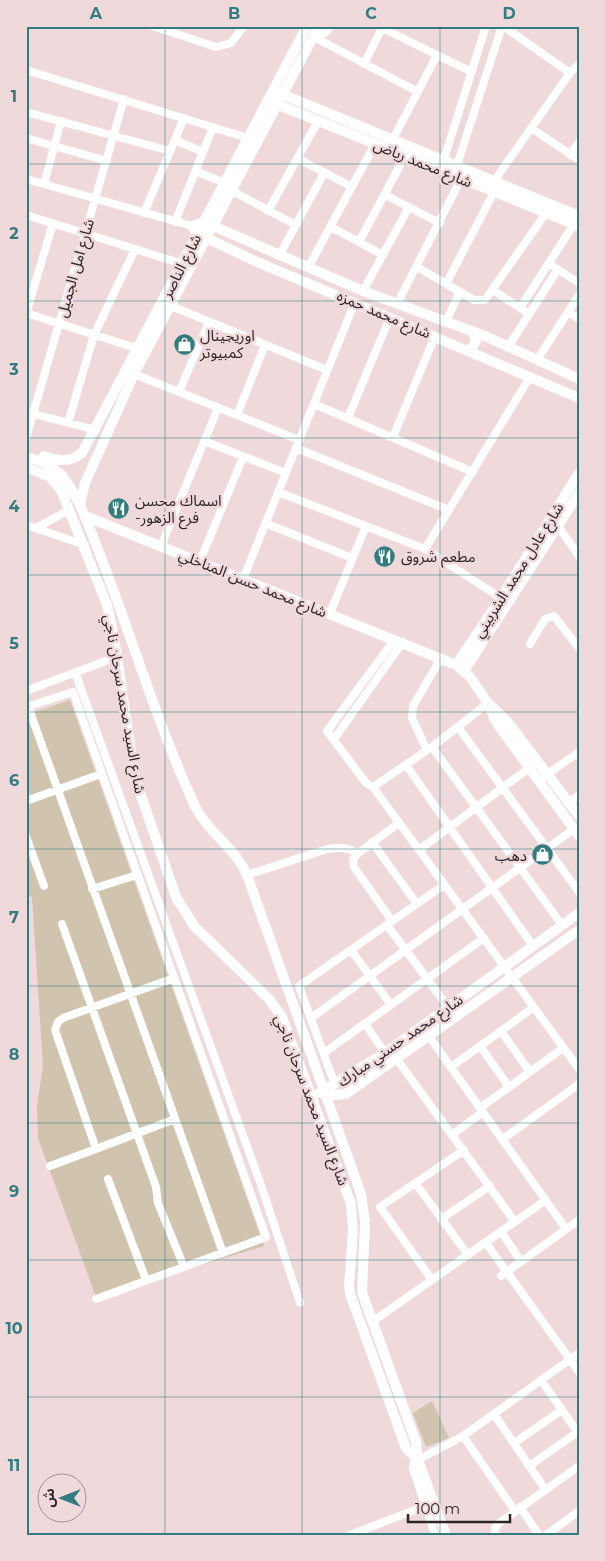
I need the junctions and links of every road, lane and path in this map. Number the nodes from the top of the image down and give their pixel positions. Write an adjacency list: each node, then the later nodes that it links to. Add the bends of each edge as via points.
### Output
1 (152, 26): 2 (street, via 216,47 230,43)
2 (244, 26)
3 (307, 26): 16 (street, شارع الناصر)
4 (319, 26): 9 (street, شارع الناصر)
5 (331, 26): 9 (street, via 325,33)
6 (503, 26): 15 (street); 42 (street)
7 (382, 27): 10 (street); 11 (street)
8 (485, 27): 14 (street)
9 (314, 37): 11 (street); 16 (street, شارع الناصر)
10 (437, 55): 14 (street); 17 (street)
11 (364, 64): 17 (street)
12 (579, 64): 15 (street)
13 (26, 70): 18 (street)
14 (472, 72): 39 (street)
15 (570, 73): 25 (street)
16 (278, 92): 19 (street, شارع الناصر); 30 (street, شارع محمد رياض)
17 (418, 92): 30 (street)
18 (124, 99): 21 (street); 26 (street, شارع امل الجميل)
19 (273, 102): 22 (street, شارع محمد رياض); 28 (street, شارع الناصر); 50 (street, شارع الناصر)
20 (26, 112): 23 (street)
21 (184, 118): 24 (street); 29 (street)
22 (318, 120): 32 (street, شارع محمد رياض); 38 (street)
23 (61, 121): 26 (street); 33 (street)
24 (213, 127): 28 (street); 35 (street)
25 (531, 128): 36 (street); 48 (street)
26 (114, 136): 34 (street); 41 (street, شارع امل الجميل)
27 (26, 138): 33 (street)
28 (248, 138): 50 (street, شارع الناصر)
29 (175, 140): 34 (street); 35 (street)
30 (393, 140): 39 (street, شارع محمد رياض)
31 (579, 142): 36 (street)
32 (375, 144): 37 (street, شارع محمد رياض); 51 (street)
33 (55, 146): 41 (street); 49 (street)
34 (170, 151): 57 (street)
35 (203, 152): 43 (street)
36 (570, 154): 40 (street)
37 (405, 156): 44 (street, شارع محمد رياض); 53 (street)
38 (297, 158): 45 (street); 56 (street)
39 (444, 159): 42 (street, شارع محمد رياض); 44 (street)
40 (579, 160)
41 (106, 161): 54 (street, شارع امل الجميل)
42 (457, 165): 48 (street, شارع محمد رياض)
43 (195, 171): 50 (street); 60 (street)
44 (443, 172): 47 (street, شارع محمد رياض)
45 (324, 173): 51 (street); 65 (street)
46 (26, 179): 49 (street, شارع محمد حمزه)
47 (461, 179): 52 (street, شارع محمد رياض); 63 (street)
48 (494, 181): 61 (street, شارع محمد رياض)
49 (44, 184): 54 (street, شارع محمد حمزه)
50 (228, 187): 56 (street); 64 (street, شارع الناصر)
51 (352, 187): 66 (street)
52 (494, 192): 58 (street, شارع محمد رياض); 81 (street)
53 (385, 195): 55 (street); 69 (street)
54 (95, 199): 57 (street, شارع محمد حمزه); 68 (street, شارع امل الجميل)
55 (409, 207): 63 (street); 72 (street)
56 (268, 211): 65 (street)
57 (144, 213): 60 (street, شارع محمد حمزه)
58 (546, 213): 61 (street, شارع محمد رياض); 82 (street)
59 (26, 215): 62 (street)
60 (175, 222): 67 (street, شارع محمد حمزه)
61 (577, 222): 75 (street)
62 (53, 223): 68 (street); 91 (street)
63 (440, 223): 77 (street)
64 (209, 224): 67 (street, شارع الناصر); 67 (street); 70 (street, شارع محمد حمزه)
65 (296, 225): 73 (street)
66 (331, 226): 69 (street); 78 (street)
67 (199, 233): 74 (street, شارع محمد حمزه); 76 (street, شارع الناصر); 88 (street, شارع الناصر)
68 (85, 234): 71 (street); 97 (street, شارع امل الجميل)
69 (359, 242): 72 (street)
70 (262, 248): 73 (street, شارع محمد حمزه); 74 (street)
71 (135, 249): 76 (street); 99 (street)
72 (383, 255): 83 (street)
73 (279, 256): 78 (street, شارع محمد حمزه)
74 (255, 261): 86 (street, شارع محمد حمزه)
75 (548, 263): 79 (street); 89 (street)
76 (183, 264): 103 (street, شارع الناصر)
77 (417, 267): 81 (street); 87 (street)
78 (308, 268): 83 (street, شارع محمد حمزه)
79 (558, 270): 80 (street); 92 (street)
80 (579, 283)
81 (446, 284): 84 (street)
82 (494, 290): 84 (street, via 481,301); 89 (street)
83 (363, 291): 87 (street, شارع محمد حمزه)
84 (460, 292): 95 (street)
85 (579, 295): 90 (street)
86 (355, 302): 93 (street, شارع محمد حمزه); 106 (street)
87 (398, 304): 95 (street, شارع محمد حمزه)
88 (170, 306): 96 (street); 107 (street, شارع الناصر)
89 (520, 308): 92 (street)
90 (568, 312): 94 (street); 105 (street)
91 (26, 314): 97 (street)
92 (529, 314): 102 (street)
93 (390, 317): 100 (street, شارع محمد حمزه); 116 (street)
94 (579, 319)
95 (446, 321): 98 (street, شارع محمد حمزه)
96 (208, 322): 101 (street); 110 (street)
97 (59, 324): 99 (street); 114 (street, شارع امل الجميل)
98 (472, 331): 102 (street, شارع محمد حمزه); 104 (street, via 476,341)
99 (94, 335): 103 (street); 117 (street)
100 (435, 336): 104 (street, شارع محمد حمزه); 119 (street)
101 (265, 345): 106 (street); 115 (street)
102 (508, 346): 105 (street, شارع محمد حمزه)
103 (139, 349): 118 (street, شارع الناصر)
104 (470, 351): 108 (street, شارع محمد حمزه)
105 (537, 360): 109 (street, شارع محمد حمزه)
106 (327, 370): 112 (street)
107 (134, 374): 110 (street); 132 (street, شارع الناصر, via 85,483)
108 (530, 377): 111 (street, شارع محمد حمزه); 127 (street)
109 (579, 379)
110 (179, 392): 113 (street)
111 (579, 398)
112 (314, 404): 116 (street); 121 (street)
113 (218, 408): 115 (street); 122 (street)
114 (30, 413): 117 (street); 120 (street, شارع امل الجميل)
115 (237, 415): 121 (street)
116 (348, 418): 119 (street)
117 (68, 423): 118 (street)
118 (96, 430): 124 (street, شارع الناصر, via 82,454 73,459 58,461 40,455)
119 (392, 437): 127 (street)
120 (26, 438)
121 (299, 440): 123 (street)
122 (204, 441): 125 (street); 142 (street)
123 (296, 448): 128 (street); 134 (street)
124 (26, 456): 132 (street, via 56,469)
125 (243, 457): 128 (street); 146 (street)
126 (26, 467): 133 (street, via 43,472 56,483)
127 (473, 472): 134 (street)
128 (286, 473): 130 (street)
129 (579, 473): 147 (street, شارع عادل محمد الشربيني)
130 (278, 492): 136 (street); 138 (street)
131 (579, 493): 139 (street, شارع عادل محمد الشربيني)
132 (80, 505): 135 (street)
133 (69, 510): 140 (street); 141 (street, شارع السيد محمد سرحان ناجي)
134 (449, 510): 143 (street)
135 (85, 516): 142 (street, شارع محمد حسن المناخلي); 151 (street, شارع السيد محمد سرحان ناجي)
136 (265, 524): 145 (street); 148 (street)
137 (26, 525): 140 (street)
138 (366, 526): 143 (street); 145 (street)
139 (558, 526): 144 (street); 147 (street, شارع عادل محمد الشربيني)
140 (36, 528): 141 (street)
141 (85, 546): 152 (street, شارع السيد محمد سرحان ناجي)
142 (161, 546): 146 (street, شارع محمد حسن المناخلي)
143 (425, 549): 149 (street)
144 (579, 556)
145 (352, 558): 150 (street)
146 (200, 561): 148 (street, شارع محمد حسن المناخلي)
147 (523, 572): 149 (street, شارع عادل محمد الشربيني); 158 (street, شارع عادل محمد الشربيني)
148 (243, 579): 150 (street, شارع محمد حسن المناخلي)
149 (501, 598): 158 (street, شارع عادل محمد الشربيني)
150 (330, 613): 153 (street, شارع محمد حسن المناخلي)
151 (125, 625): 152 (street); 193 (street, شارع السيد محمد سرحان ناجي, via 194,805 205,823 234,852)
152 (113, 630): 156 (street, شارع السيد محمد سرحان ناجي)
153 (399, 641): 157 (street, شارع محمد حسن المناخلي); 160 (street)
154 (530, 644): 155 (street, via 546,619 554,616)
155 (579, 648)
156 (116, 657): 159 (street); 238 (street, شارع السيد محمد سرحان ناجي, via 135,778 180,904 194,926 274,1004 282,1017)
157 (441, 658): 158 (street, شارع محمد حسن المناخلي); 166 (street, via 413,706 412,718)
158 (460, 668): 162 (street, شارع محمد حسن المناخلي)
159 (75, 672): 161 (street); 220 (street)
160 (364, 689): 165 (street); 165 (street, via 327,731)
161 (26, 691)
162 (488, 703): 164 (street); 168 (street, شارع محمد حسن المناخلي, via 503,716); 170 (street, شارع محمد حسن المناخلي, via 496,722)
163 (27, 706): 171 (street, via 72,692); 176 (street)
164 (458, 727): 166 (street); 174 (street)
165 (334, 740): 175 (street, via 366,783)
166 (430, 748): 169 (street); 180 (street)
167 (579, 752): 172 (street)
168 (538, 761): 170 (street); 172 (street, شارع محمد حسن المناخلي)
169 (406, 765): 175 (street); 183 (street)
170 (529, 767): 173 (street, شارع محمد حسن المناخلي); 174 (street)
171 (101, 774): 176 (street); 192 (street)
172 (548, 774): 173 (street); 179 (street, شارع محمد حسن المناخلي)
173 (539, 780): 184 (street, شارع محمد حسن المناخلي)
174 (502, 786): 180 (street); 187 (street)
175 (373, 787): 182 (street)
176 (58, 790): 178 (street); 197 (street)
177 (579, 795): 179 (street)
178 (26, 801)
179 (568, 802): 181 (street, شارع محمد حسن المناخلي)
180 (476, 807): 183 (street); 191 (street)
181 (579, 816)
182 (399, 823): 186 (street); 189 (street)
183 (449, 827): 189 (street); 196 (street)
184 (576, 832): 187 (street)
185 (26, 836): 188 (street)
186 (372, 842): 190 (street); 199 (street)
187 (547, 848): 191 (street); 198 (street)
188 (29, 850): 195 (street)
189 (419, 850): 194 (street)
190 (358, 854): 193 (street, via 340,847 327,849); 202 (street, via 353,860 354,867)
191 (520, 868): 196 (street); 204 (street)
192 (137, 875): 197 (street); 213 (street)
193 (247, 875): 237 (street, شارع السيد محمد سرحان ناجي)
194 (444, 885): 199 (street); 200 (street)
195 (44, 886)
196 (492, 888): 200 (street); 207 (street)
197 (92, 889): 215 (street)
198 (579, 892)
199 (417, 904): 202 (street)
200 (462, 909): 206 (street); 209 (street)
201 (579, 913): 204 (street, شارع محمد حسني مبارك)
202 (390, 923): 208 (street); 209 (street)
203 (62, 924): 219 (street)
204 (562, 925): 207 (street, شارع محمد حسني مبارك)
205 (579, 930): 212 (street, شارع محمد حسني مبارك)
206 (484, 938): 210 (street); 214 (street)
207 (533, 946): 210 (street, شارع محمد حسني مبارك)
208 (351, 950): 211 (street); 221 (street, via 299,986)
209 (406, 950): 211 (street); 214 (street)
210 (504, 966): 212 (street); 217 (street, شارع محمد حسني مبارك)
211 (370, 976): 216 (street); 221 (street)
212 (512, 977): 218 (street); 225 (street, شارع محمد حسني مبارك)
213 (174, 978): 215 (street); 222 (street)
214 (427, 979): 216 (street); 217 (street)
215 (129, 993): 219 (street); 240 (street)
216 (391, 1005): 223 (street)
217 (448, 1007): 229 (street, شارع محمد حسني مبارك)
218 (534, 1007): 224 (street); 227 (street)
219 (92, 1008): 241 (street); 244 (street, via 63,1018 55,1030)
220 (198, 1016): 222 (street); 265 (street, via 261,1185)
221 (312, 1018): 228 (street)
222 (189, 1019): 257 (street, via 266,1237)
223 (365, 1024): 228 (street); 229 (street)
224 (501, 1031): 226 (street); 233 (street)
225 (428, 1035): 230 (street, شارع محمد حسني مبارك); 231 (street)
226 (480, 1046): 231 (street); 235 (street)
227 (563, 1048): 232 (street); 233 (street)
228 (324, 1053): 234 (street)
229 (385, 1053): 234 (street, شارع محمد حسني مبارك)
230 (396, 1058): 237 (street, شارع محمد حسني مبارك, via 346,1094); 242 (street)
231 (451, 1067): 239 (street)
232 (579, 1069)
233 (530, 1072): 235 (street)
234 (336, 1085): 237 (street, شارع محمد حسني مبارك)
235 (509, 1087): 239 (street)
236 (578, 1087): 243 (street)
237 (325, 1092): 238 (street); 266 (street, شارع السيد محمد سرحان ناجي, via 363,1200 365,1222 361,1285)
238 (311, 1096): 276 (street, شارع السيد محمد سرحان ناجي, via 351,1204 350,1294 406,1448)
239 (482, 1110): 242 (street); 243 (street)
240 (175, 1118): 241 (street); 257 (street)
241 (137, 1133): 244 (street); 260 (street, via 156,1187 158,1203)
242 (452, 1134): 245 (street)
243 (503, 1140): 250 (street)
244 (96, 1148): 246 (street)
245 (464, 1150): 248 (street); 249 (street)
246 (50, 1166)
247 (108, 1179): 262 (street)
248 (416, 1184): 251 (street); 263 (street, via 381,1204 380,1209)
249 (490, 1186): 251 (street); 253 (street)
250 (546, 1200): 253 (street); 254 (street)
251 (441, 1219): 258 (street)
252 (579, 1220): 254 (street)
253 (515, 1222): 255 (street)
254 (566, 1229): 259 (street)
255 (501, 1232): 256 (street); 259 (street)
256 (486, 1243): 258 (street); 261 (street)
257 (223, 1253): 260 (street)
258 (468, 1255): 263 (street)
259 (521, 1261): 261 (street)
260 (184, 1267): 262 (street)
261 (503, 1273): 268 (street)
262 (146, 1280): 264 (street)
263 (432, 1280): 266 (street)
264 (96, 1299)
265 (300, 1303)
266 (372, 1322): 276 (street, شارع السيد محمد سرحان ناجي, via 416,1442)
267 (579, 1353): 268 (street)
268 (570, 1360): 269 (street); 270 (street)
269 (579, 1372)
270 (541, 1380): 271 (street); 272 (street)
271 (562, 1410): 273 (street); 275 (street)
272 (494, 1414): 274 (street); 275 (street)
273 (578, 1433): 277 (street)
274 (463, 1436): 276 (street); 281 (street)
275 (514, 1444): 277 (street)
276 (418, 1460): 280 (street, via 414,1462 413,1469); 285 (street, شارع السيد محمد سرحان ناجي)
277 (529, 1466): 279 (street)
278 (579, 1466): 279 (street)
279 (545, 1490): 281 (street)
280 (425, 1506): 283 (street); 284 (street)
281 (517, 1509): 286 (street, via 496,1525); 287 (street)
282 (579, 1511): 288 (street)
283 (350, 1535)
284 (435, 1535)
285 (446, 1535)
286 (495, 1535)
287 (539, 1535)
288 (546, 1535)

